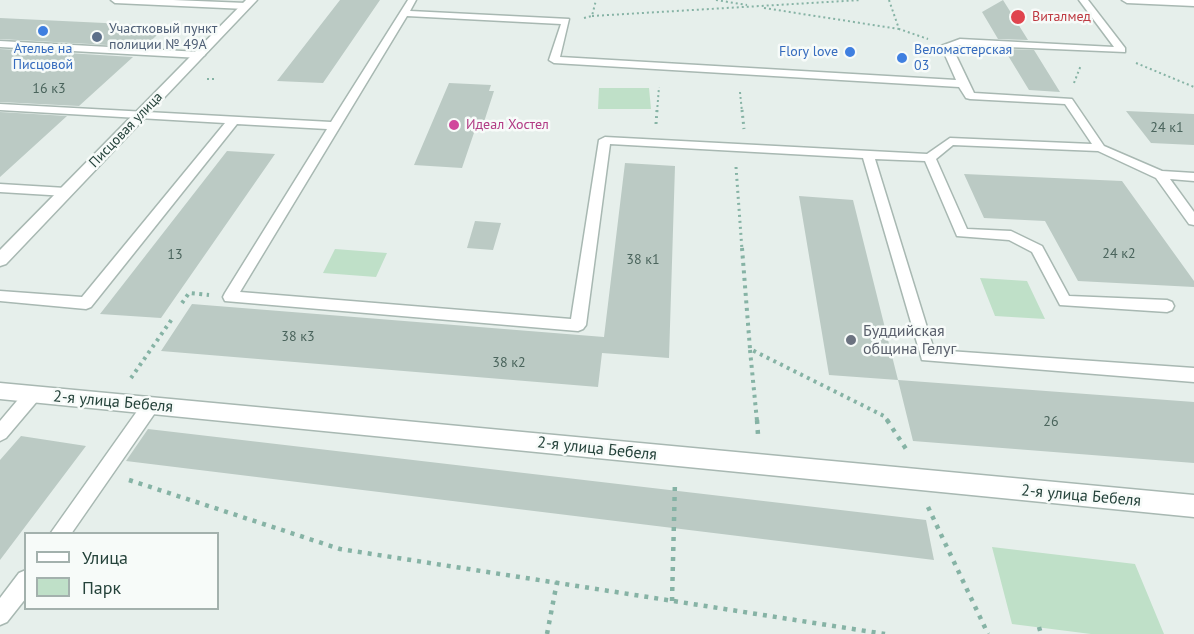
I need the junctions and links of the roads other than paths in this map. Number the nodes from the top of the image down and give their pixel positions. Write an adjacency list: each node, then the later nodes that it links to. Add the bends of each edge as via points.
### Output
1 (116, 0): 6 (lane)
2 (412, 0): 7 (lane)
3 (1083, 0): 10 (lane, via 1122,50 960,42 946,46)
4 (1126, 0): 5 (street)
5 (1193, 2)
6 (249, 3): 9 (street, Писцовая улица)
7 (404, 13): 10 (lane, via 566,21 555,60); 14 (lane)
8 (0, 44): 9 (lane)
9 (200, 55): 12 (street, Писцовая улица)
10 (963, 84): 15 (lane, via 970,96 1068,101)
11 (0, 107): 12 (lane)
12 (140, 115): 13 (lane); 21 (street, Писцовая улица)
13 (233, 121): 14 (lane); 24 (lane, via 86,303)
14 (335, 126): 16 (lane, via 230,297 578,325 605,140)
15 (1100, 148): 17 (lane, via 950,141); 18 (lane)
16 (868, 154): 17 (lane); 26 (lane, via 928,356)
17 (930, 158): 25 (lane, via 963,233 1011,236 1037,249 1065,301)
18 (1160, 175): 19 (lane); 22 (lane)
19 (1194, 177)
20 (0, 188): 21 (lane)
21 (66, 192): 23 (street, Писцовая улица)
22 (1194, 221)
23 (0, 260)
24 (0, 296)
25 (1167, 306)
26 (1194, 375)
27 (0, 391): 28 (street, 2-я улица Бебеля)
28 (33, 394): 29 (street, 2-я улица Бебеля); 30 (lane)
29 (151, 405): 31 (street, 2-я улица Бебеля); 32 (lane)
30 (0, 433)
31 (1194, 506)
32 (60, 532)
33 (24, 583): 34 (lane)
34 (0, 615)

